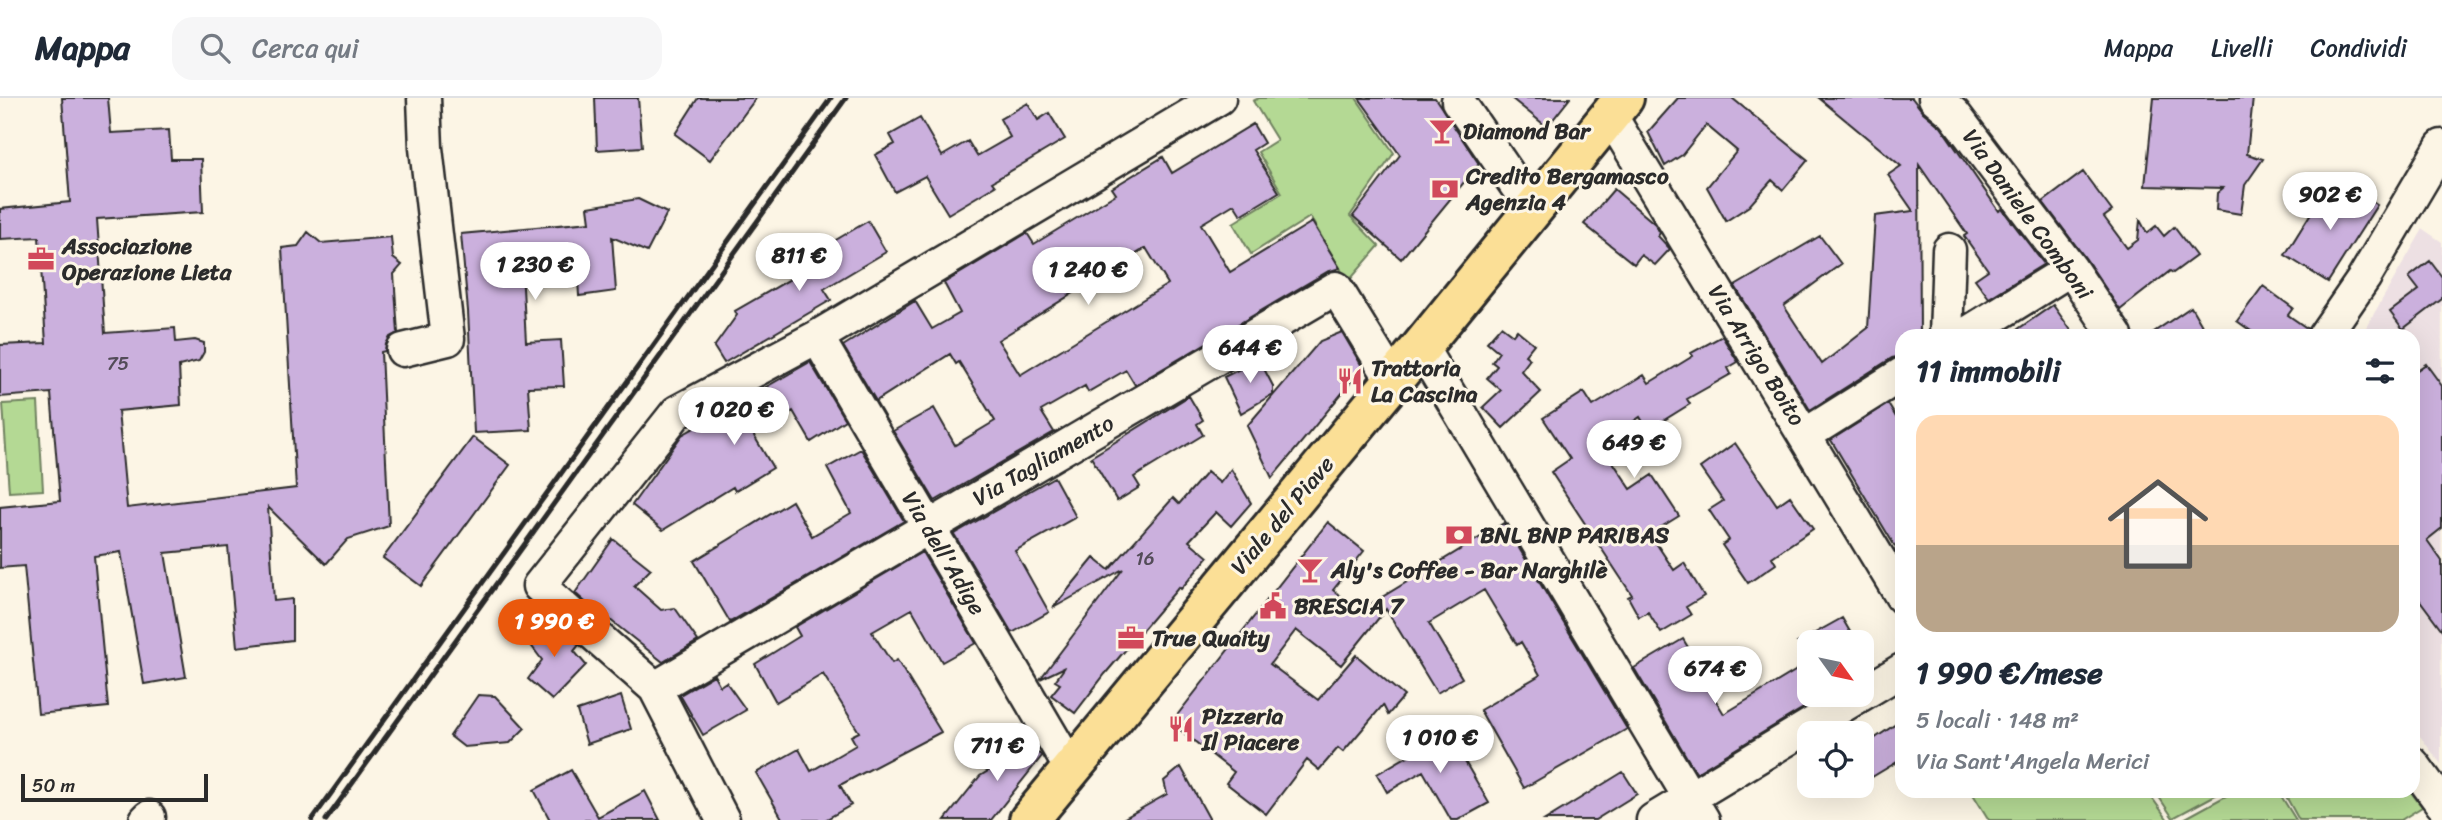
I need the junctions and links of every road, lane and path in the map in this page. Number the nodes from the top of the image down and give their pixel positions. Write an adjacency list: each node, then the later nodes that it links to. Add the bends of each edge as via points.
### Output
1 (424, 98): 17 (street, via 448,338)
2 (1219, 98): 5 (street)
3 (1935, 98): 10 (street, Via Daniele Comboni, via 1954,114)
4 (1458, 101): 8 (street)
5 (1185, 106): 15 (street)
6 (1617, 107): 8 (main road, Viale del Piave); 20 (street, Via Arrigo Boito)
7 (2442, 146): 14 (street)
8 (1533, 210): 16 (main road, Viale del Piave)
9 (1949, 250): 11 (street)
10 (2071, 270): 12 (street); 13 (street, Via Daniele Comboni)
11 (1946, 329)
12 (1975, 329)
13 (2111, 329)
14 (2329, 329)
15 (817, 337): 21 (street, Via dell'Adige); 24 (street, via 677,412 540,586)
16 (1421, 347): 19 (main road, Viale del Piave); 28 (street)
17 (403, 350)
18 (1895, 378): 20 (street)
19 (1394, 381): 21 (street, Via Tagliamento, via 1336,288); 25 (main road, Viale del Piave)
20 (1805, 435): 22 (street, Via Arrigo Boito)
21 (929, 527): 24 (street, Via Tagliamento); 25 (street, Via dell'Adige)
22 (1895, 585)
23 (1895, 675): 28 (street)
24 (655, 688): 29 (street)
25 (1072, 769): 30 (main road, Viale del Piave)
26 (2420, 774): 27 (street)
27 (2442, 804)
28 (1697, 809): 31 (street)
29 (723, 820)
30 (1029, 820)
31 (1653, 820)

